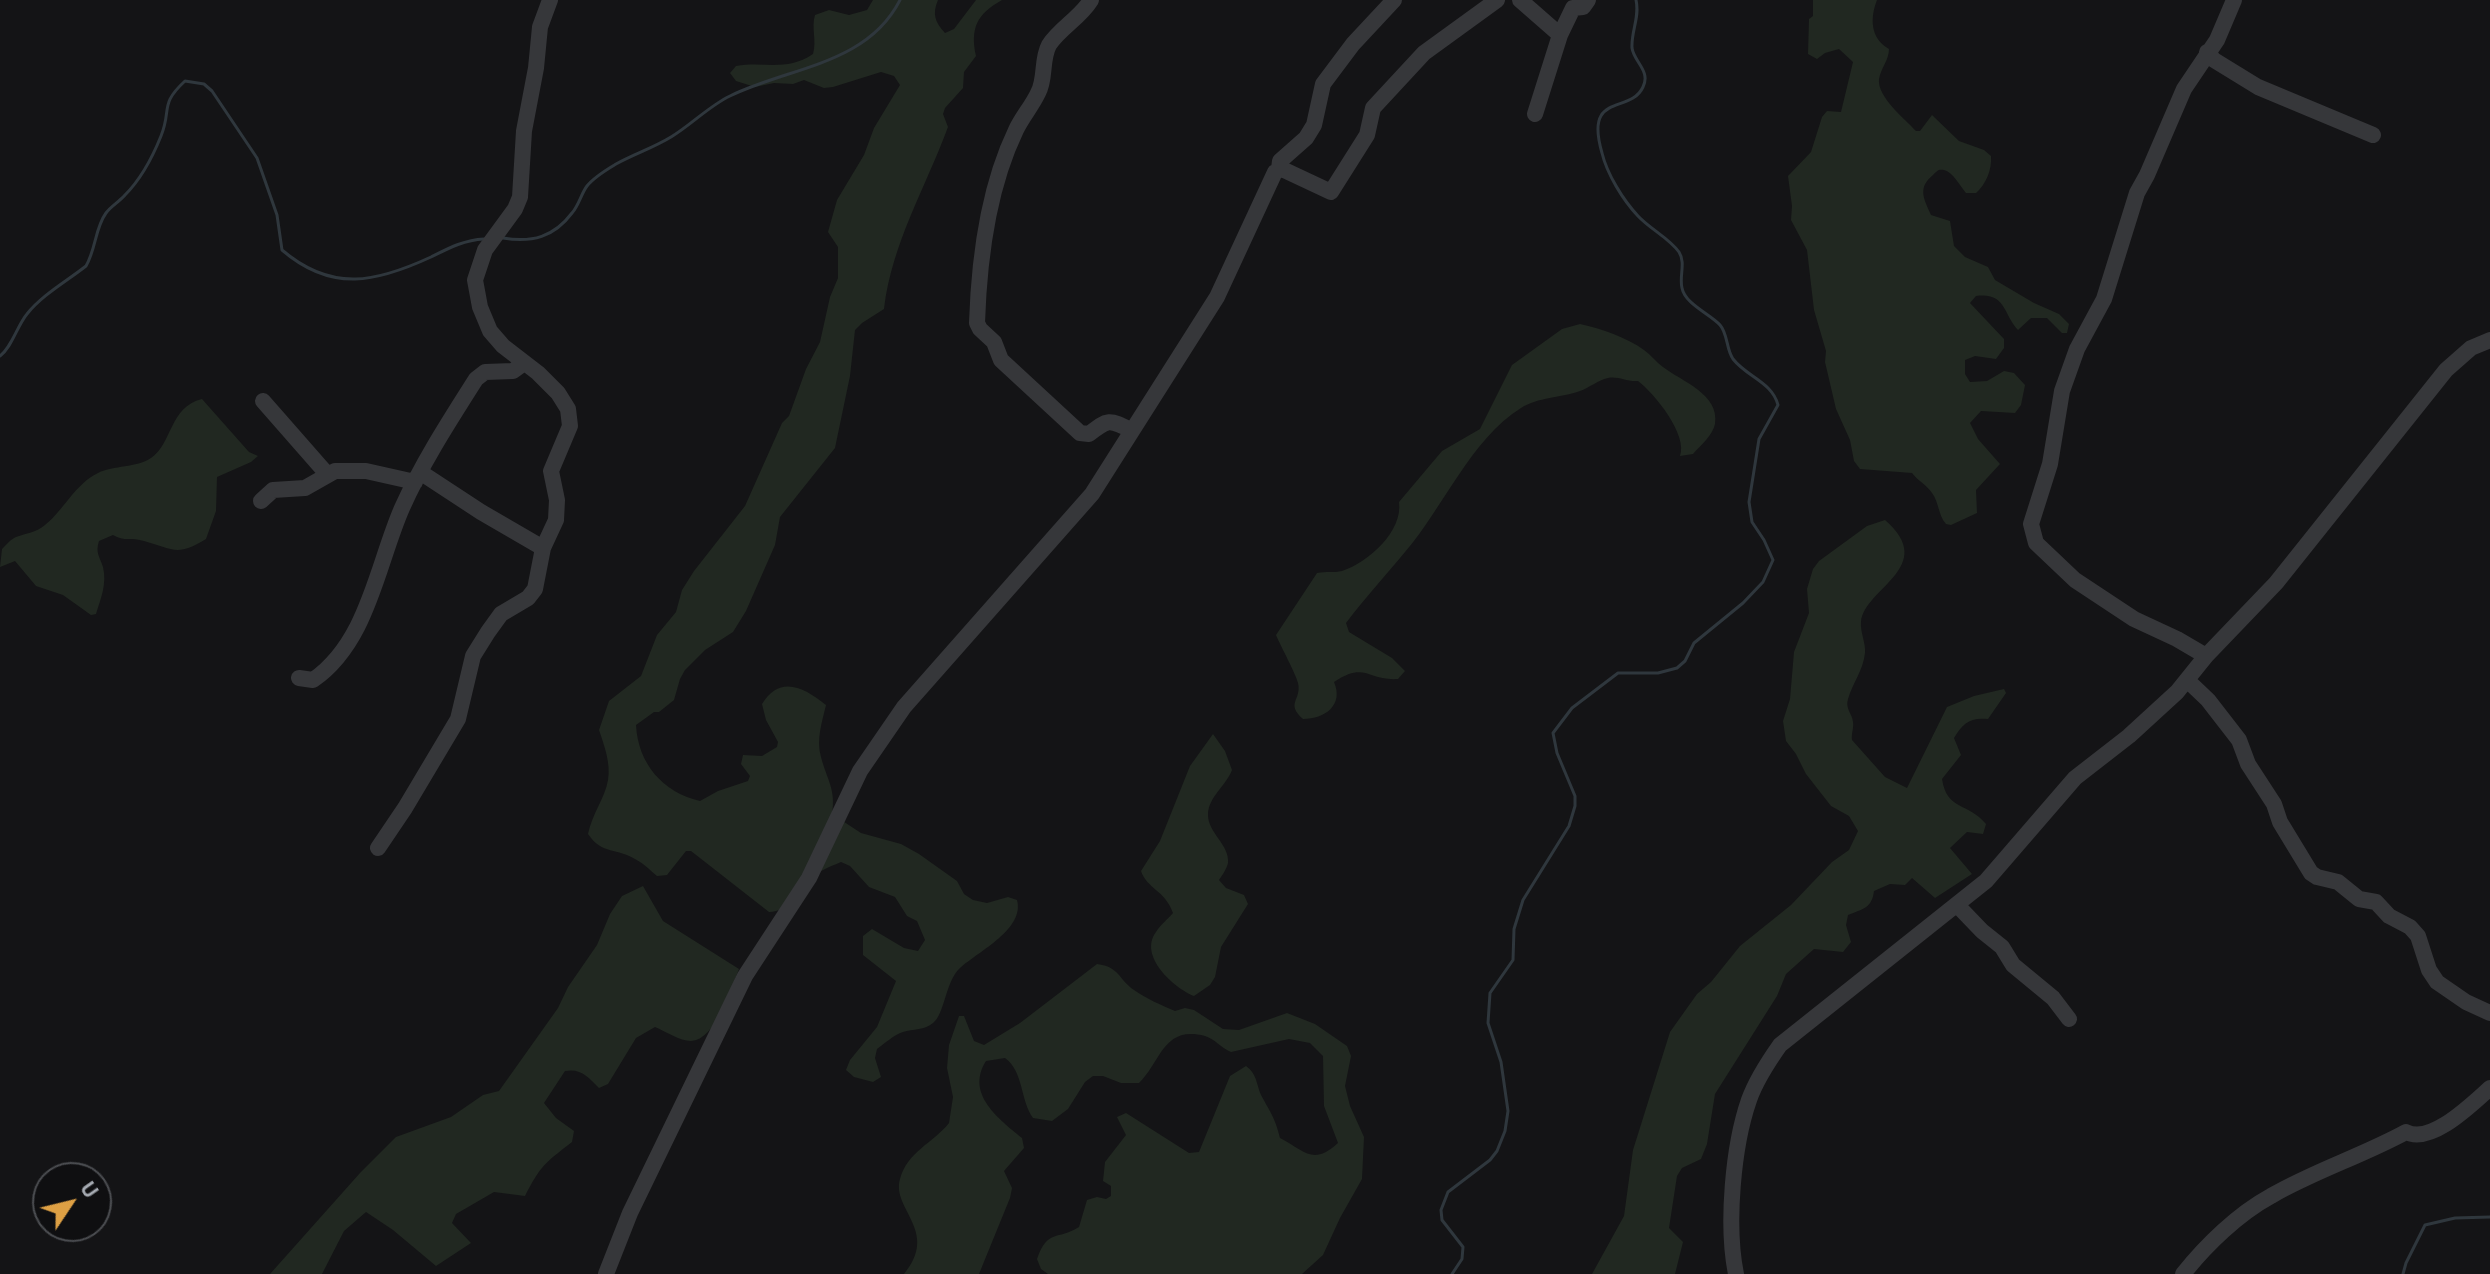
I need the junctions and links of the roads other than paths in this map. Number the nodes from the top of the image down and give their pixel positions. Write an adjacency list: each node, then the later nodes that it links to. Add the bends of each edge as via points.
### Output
1 (550, 0): 14 (street, via 540,27 524,131 520,197 485,250 475,280 490,331)
2 (1091, 0): 16 (street, via 1051,43 1039,91 1016,131 993,193 977,323 1001,360 1080,433 1089,434 1107,421)
3 (1394, 0): 12 (street, via 1323,84 1314,125 1280,161)
4 (1497, 0): 12 (street, via 1424,53 1373,108 1367,135 1331,192)
5 (1520, 0): 8 (street)
6 (1588, 0): 8 (street, via 1573,8)
7 (2234, 0): 9 (street)
8 (1560, 35): 10 (street)
9 (2207, 52): 11 (street, via 2258,87); 21 (street, via 2138,189 2104,299 2077,349 2031,524 2036,543 2075,580 2134,619)
10 (1535, 114)
11 (2373, 135)
12 (1279, 169): 16 (street, via 1217,297)
13 (2490, 340): 21 (street, via 2471,348 2446,370 2276,583)
14 (524, 363): 18 (street, via 513,371 480,374); 20 (street, via 558,393 570,416 566,440 552,465 557,513)
15 (263, 401): 17 (street)
16 (1131, 430): 29 (street, via 1086,501 904,707 860,771 809,878 749,968 630,1213)
17 (327, 474): 18 (street, via 347,470); 19 (street, via 305,488 273,490)
18 (418, 477): 20 (street); 22 (street, via 351,639 321,675)
19 (261, 501)
20 (543, 548): 24 (street, via 535,589 501,614 473,656 458,719)
21 (2206, 656): 23 (street)
22 (299, 678)
23 (2187, 680): 25 (street, via 2156,713 2075,778 1995,872); 26 (street, via 2239,740 2311,873 2342,884 2359,899 2376,902 2410,927 2437,982)
24 (378, 848)
25 (1957, 905): 27 (street); 30 (street, via 1793,1033 1764,1069 1749,1099 1738,1147 1732,1194)
26 (2490, 1013)
27 (2069, 1019)
28 (2490, 1088): 31 (street, via 2427,1134 2395,1136 2270,1196 2228,1228)
29 (606, 1274)
30 (1736, 1274)
31 (2183, 1274)

